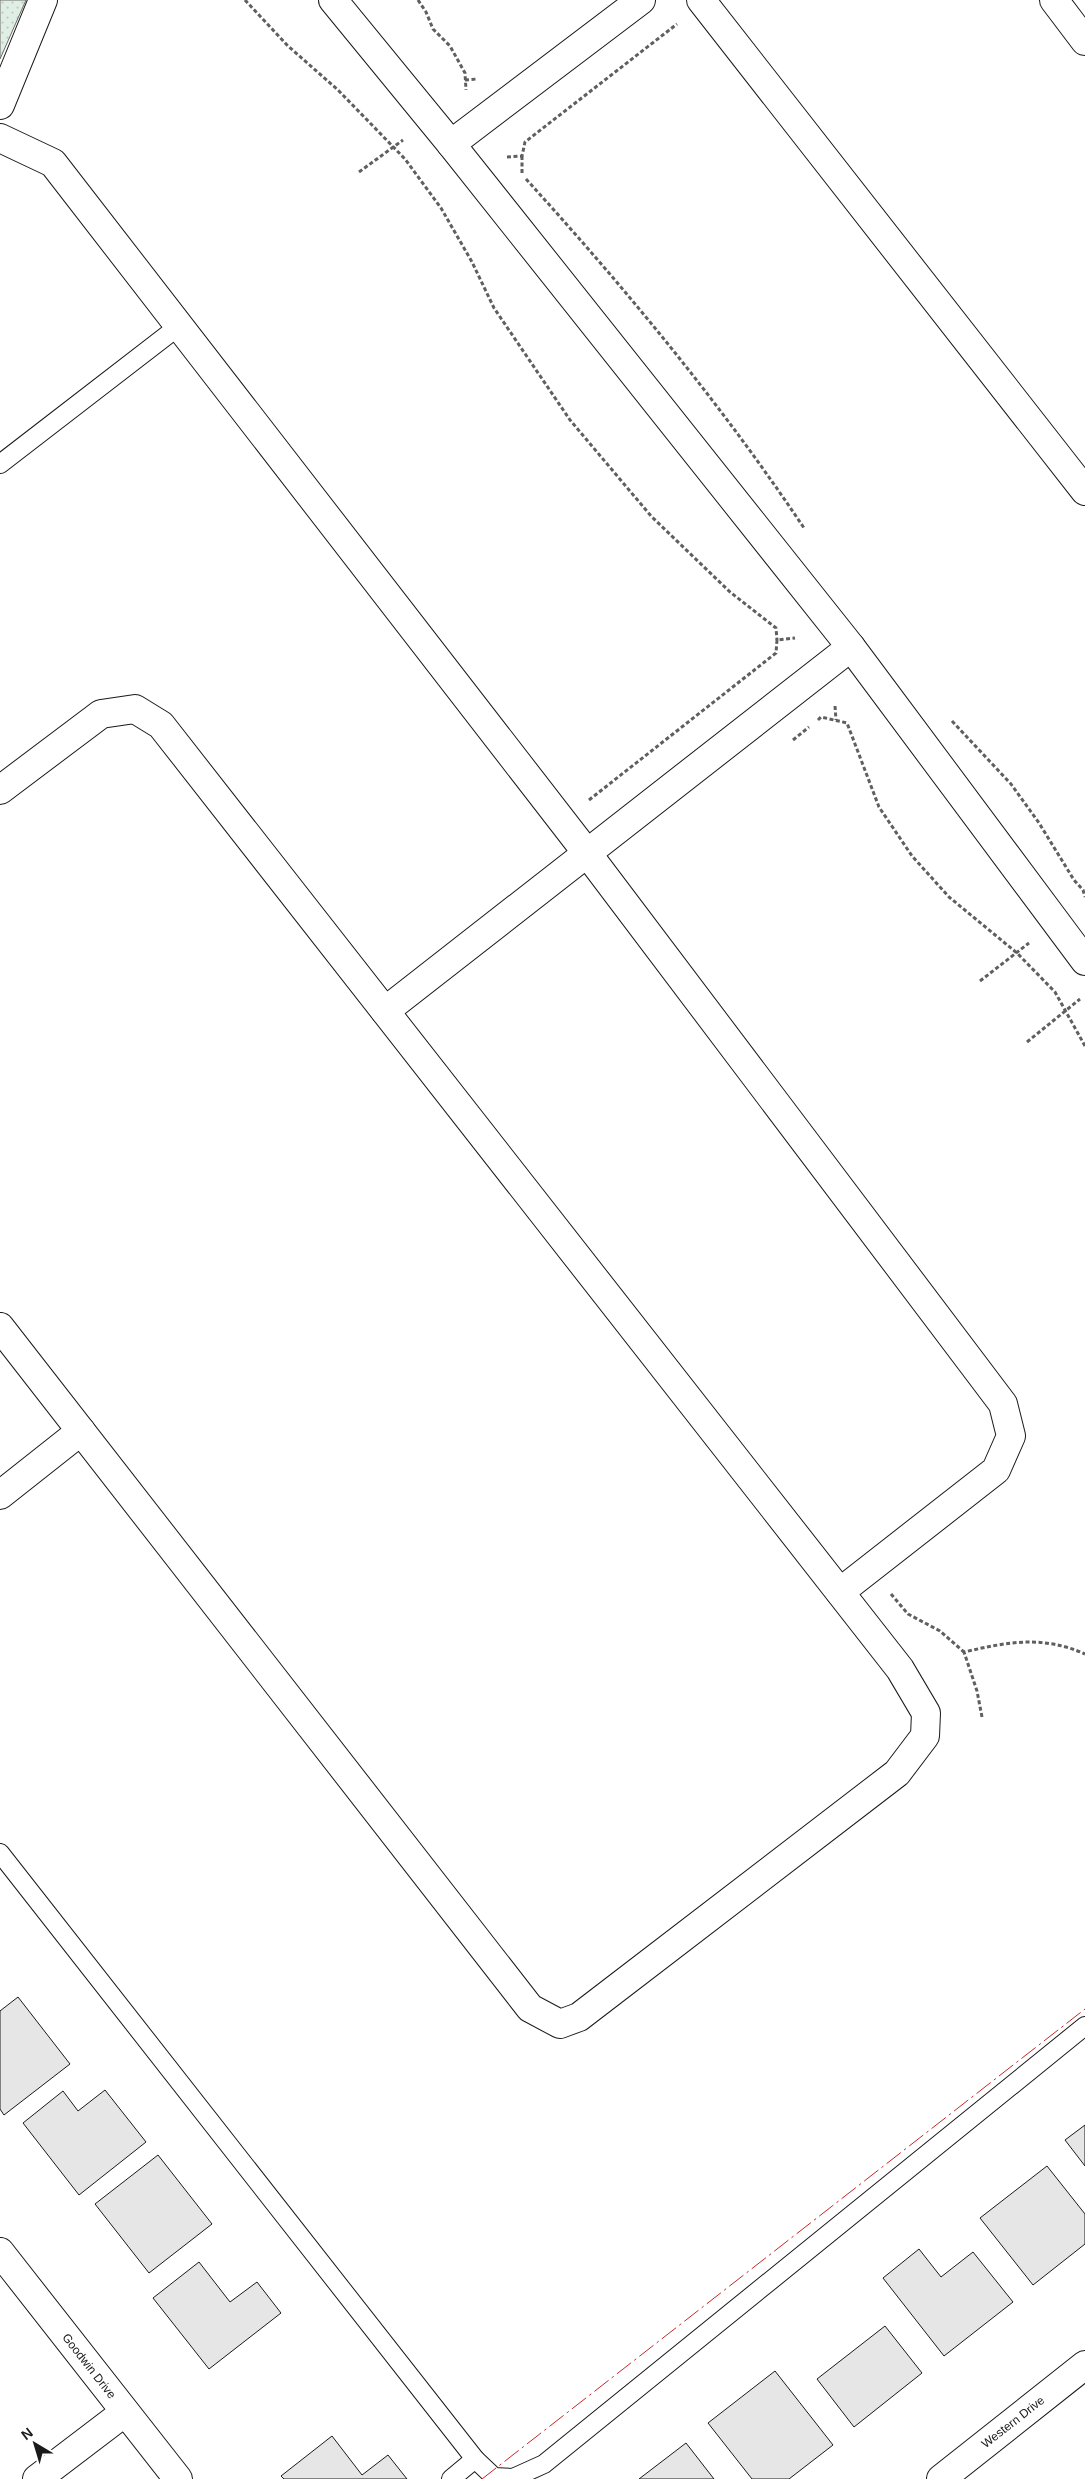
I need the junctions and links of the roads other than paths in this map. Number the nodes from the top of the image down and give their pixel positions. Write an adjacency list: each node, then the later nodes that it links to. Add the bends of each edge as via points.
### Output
1 (43, 0): 7 (street)
2 (333, 0): 9 (street)
3 (641, 0): 9 (street)
4 (1054, 0): 6 (street)
5 (692, 9): 12 (street)
6 (1085, 41)
7 (0, 105)
8 (0, 138): 10 (street, via 53,163)
9 (451, 144): 13 (street)
10 (179, 326): 11 (lane); 15 (street)
11 (0, 464)
12 (1085, 491)
13 (851, 647): 15 (street); 16 (street)
14 (0, 790): 17 (street, via 101,714 136,709 161,725)
15 (587, 853): 17 (street); 21 (street, via 1003,1404 1011,1436 996,1470)
16 (1083, 954)
17 (385, 1011): 21 (street)
18 (0, 1327): 19 (street)
19 (81, 1431): 20 (street); 21 (street, via 530,2008 560,2024 579,2017 897,1773 925,1736 926,1713 900,1669)
20 (0, 1495)
21 (840, 1592)
22 (0, 1853): 27 (lane)
23 (1085, 2026): 27 (lane, via 544,2464 513,2478 494,2478)
24 (0, 2252): 26 (street, Goodwin Drive)
25 (1085, 2365): 31 (street, Western Drive)
26 (125, 2412): 28 (street); 29 (street, Goodwin Drive)
27 (476, 2459): 30 (lane)
28 (37, 2479)
29 (178, 2479)
30 (451, 2479)
31 (942, 2479)

